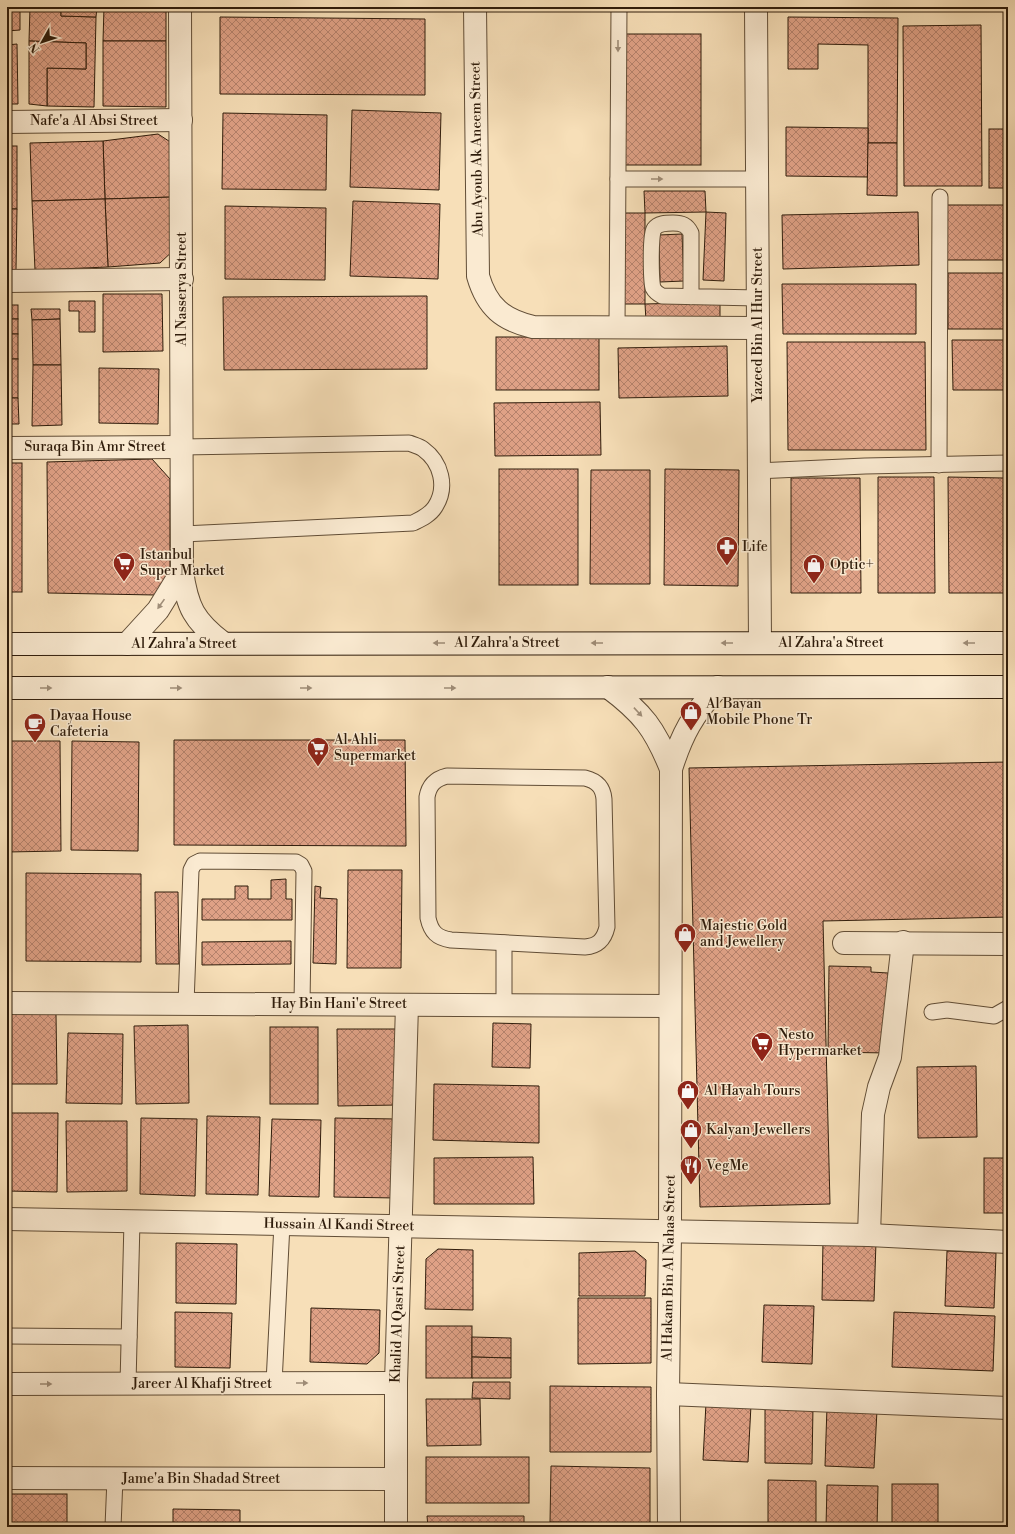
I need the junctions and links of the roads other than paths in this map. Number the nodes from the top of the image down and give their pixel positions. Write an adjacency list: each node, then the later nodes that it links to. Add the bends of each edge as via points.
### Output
1 (180, 7): 5 (street, Al Nasserya Street)
2 (475, 7): 14 (street, Abu Ayoub Ak Aneem Street, via 478,276 482,290 503,316 517,323 533,327)
3 (619, 7): 7 (lane, one-way to 7)
4 (756, 7): 8 (street, Yazeed Bin Al Hur Street)
5 (181, 120): 6 (street, Nafe'a Al Absi Street); 10 (street, Al Nasserya Street)
6 (7, 122)
7 (618, 179): 8 (lane, one-way to 8); 14 (lane)
8 (757, 179): 13 (street, Yazeed Bin Al Hur Street)
9 (940, 197): 19 (lane)
10 (182, 279): 11 (street); 16 (street, Al Nasserya Street)
11 (7, 281)
12 (691, 297): 12 (lane, via 691,232 686,225 660,224 652,234 654,291 662,296); 13 (lane)
13 (758, 298): 15 (street, Yazeed Bin Al Hur Street)
14 (617, 328): 15 (street)
15 (758, 328): 20 (street, Yazeed Bin Al Hur Street)
16 (182, 447): 17 (street, Suraqa Bin Amr Street); 21 (street, Al Nasserya Street); 21 (lane, via 409,443 422,448 432,457 440,468 442,482 441,495 435,508 413,523)
17 (7, 448)
18 (1008, 463): 19 (lane)
19 (939, 465): 20 (lane)
20 (758, 472): 23 (street, Yazeed Bin Al Hur Street)
21 (183, 534): 22 (street, Al Nasserya Street)
22 (182, 571): 26 (street, one-way to 26, via 158,610); 27 (street, Al Nasserya Street, via 185,593 194,613 206,630)
23 (760, 643): 24 (street, Al Zahra'a Street, one-way to 23); 27 (street, Al Zahra'a Street, one-way to 27)
24 (1008, 643)
25 (7, 644): 26 (street, Al Zahra'a Street)
26 (127, 644): 27 (street, Al Zahra'a Street)
27 (223, 644)
28 (608, 687): 29 (street); 31 (street, one-way to 28); 32 (street, Al Hakam Bin Al Nahas Street, one-way to 32, via 630,703 647,722 661,744)
29 (718, 687): 30 (street); 32 (street, Al Hakam Bin Al Nahas Street, via 688,725)
30 (1008, 687)
31 (7, 688)
32 (671, 769): 42 (street, Al Hakam Bin Al Nahas Street)
33 (903, 942): 35 (street); 36 (street); 50 (street, via 890,1057 873,1114)
34 (504, 943): 34 (lane, via 585,947 600,942 605,935 607,927 603,791 593,780 447,776 433,782 428,789 430,927 435,934 451,940); 41 (lane)
35 (844, 943)
36 (1008, 944)
37 (7, 1003): 38 (street, Hay Bin Hani'e Street)
38 (186, 1004): 39 (street, Hay Bin Hani'e Street); 39 (lane, via 192,867 196,862 208,861 296,862 302,865)
39 (302, 1004): 40 (street, Hay Bin Hani'e Street)
40 (407, 1005): 41 (street, Hay Bin Hani'e Street); 48 (street, Khalid Al Qasri Street)
41 (504, 1005): 42 (street, Hay Bin Hani'e Street)
42 (670, 1006): 49 (street, Al Hakam Bin Al Nahas Street)
43 (1008, 1008): 44 (lane, via 994,1016 947,1010)
44 (932, 1012)
45 (7, 1219): 46 (street, Hussain Al Kandi Street)
46 (132, 1221): 47 (street, Hussain Al Kandi Street); 53 (lane)
47 (282, 1224): 48 (street, Hussain Al Kandi Street); 57 (lane)
48 (401, 1227): 49 (street, Hussain Al Kandi Street); 54 (street, Khalid Al Qasri Street)
49 (670, 1232): 50 (street, Hussain Al Kandi Street); 58 (street, Al Hakam Bin Al Nahas Street)
50 (869, 1235): 51 (street, Hussain Al Kandi Street)
51 (1008, 1242)
52 (7, 1336): 53 (lane)
53 (129, 1337): 56 (lane)
54 (396, 1383): 57 (street, Jareer Al Khafji Street, one-way to 54); 62 (street, Khalid Al Qasri Street)
55 (7, 1384): 56 (street, Jareer Al Khafji Street, one-way to 56)
56 (128, 1384): 57 (street, Jareer Al Khafji Street)
57 (274, 1384)
58 (668, 1394): 59 (street); 65 (street, Al Hakam Bin Al Nahas Street)
59 (1008, 1408)
60 (7, 1478): 61 (street, Jame'a Bin Shadad Street)
61 (115, 1478): 62 (street, Jame'a Bin Shadad Street); 63 (lane)
62 (395, 1479): 64 (street, Khalid Al Qasri Street)
63 (113, 1527)
64 (396, 1527)
65 (669, 1527)

